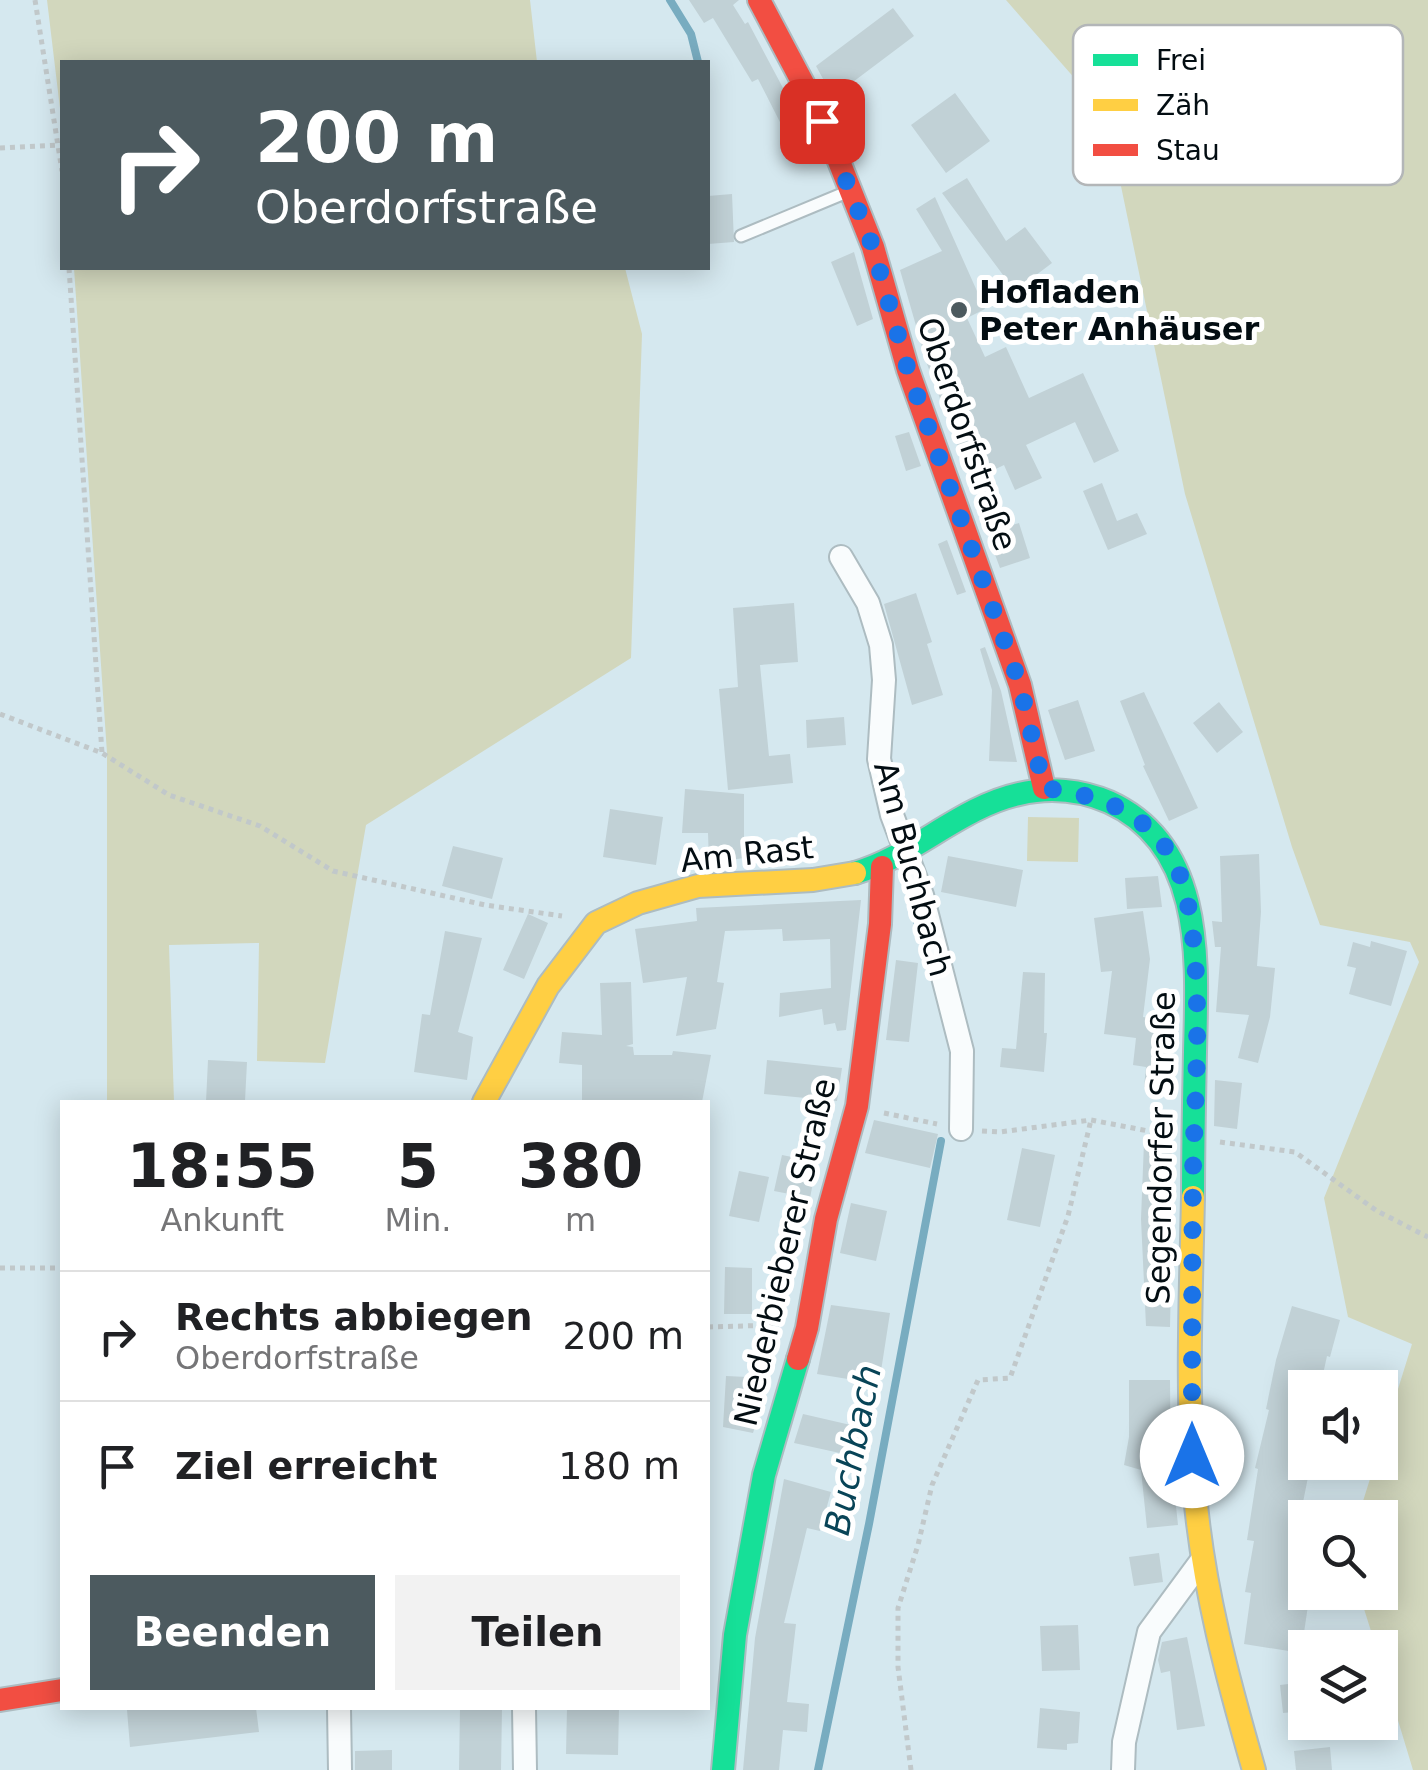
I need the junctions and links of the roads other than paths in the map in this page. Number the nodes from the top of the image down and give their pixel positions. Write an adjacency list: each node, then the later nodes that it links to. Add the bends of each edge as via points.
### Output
1 (758, 0): 2 (street, Oberdorfstraße)
2 (850, 190): 3 (lane); 5 (street, Oberdorfstraße, via 1020,685)
3 (741, 236)
4 (841, 557): 6 (street, Am Buchbach, via 868,603 881,645 879,759)
5 (1044, 788): 6 (street, Segendorfer Straße, via 967,814); 10 (street, Segendorfer Straße, via 1119,806 1150,828 1170,853 1193,924 1192,1456)
6 (908, 852): 7 (street, Segendorfer Straße); 9 (street, Am Buchbach, via 962,1050)
7 (882, 867): 8 (street, Am Rast, via 830,878 714,884 652,898 594,924 549,980); 17 (street, Niederbieberer Straße, via 857,1106 826,1219 807,1328 764,1475 735,1634)
8 (485, 1100)
9 (961, 1129)
10 (1202, 1560): 18 (street, via 1149,1632); 19 (street, Segendorfer Straße, via 1223,1666)
11 (60, 1690): 12 (street)
12 (0, 1700)
13 (339, 1710): 15 (street)
14 (524, 1710): 16 (street)
15 (340, 1770)
16 (524, 1770)
17 (723, 1770)
18 (1123, 1770)
19 (1254, 1770)

